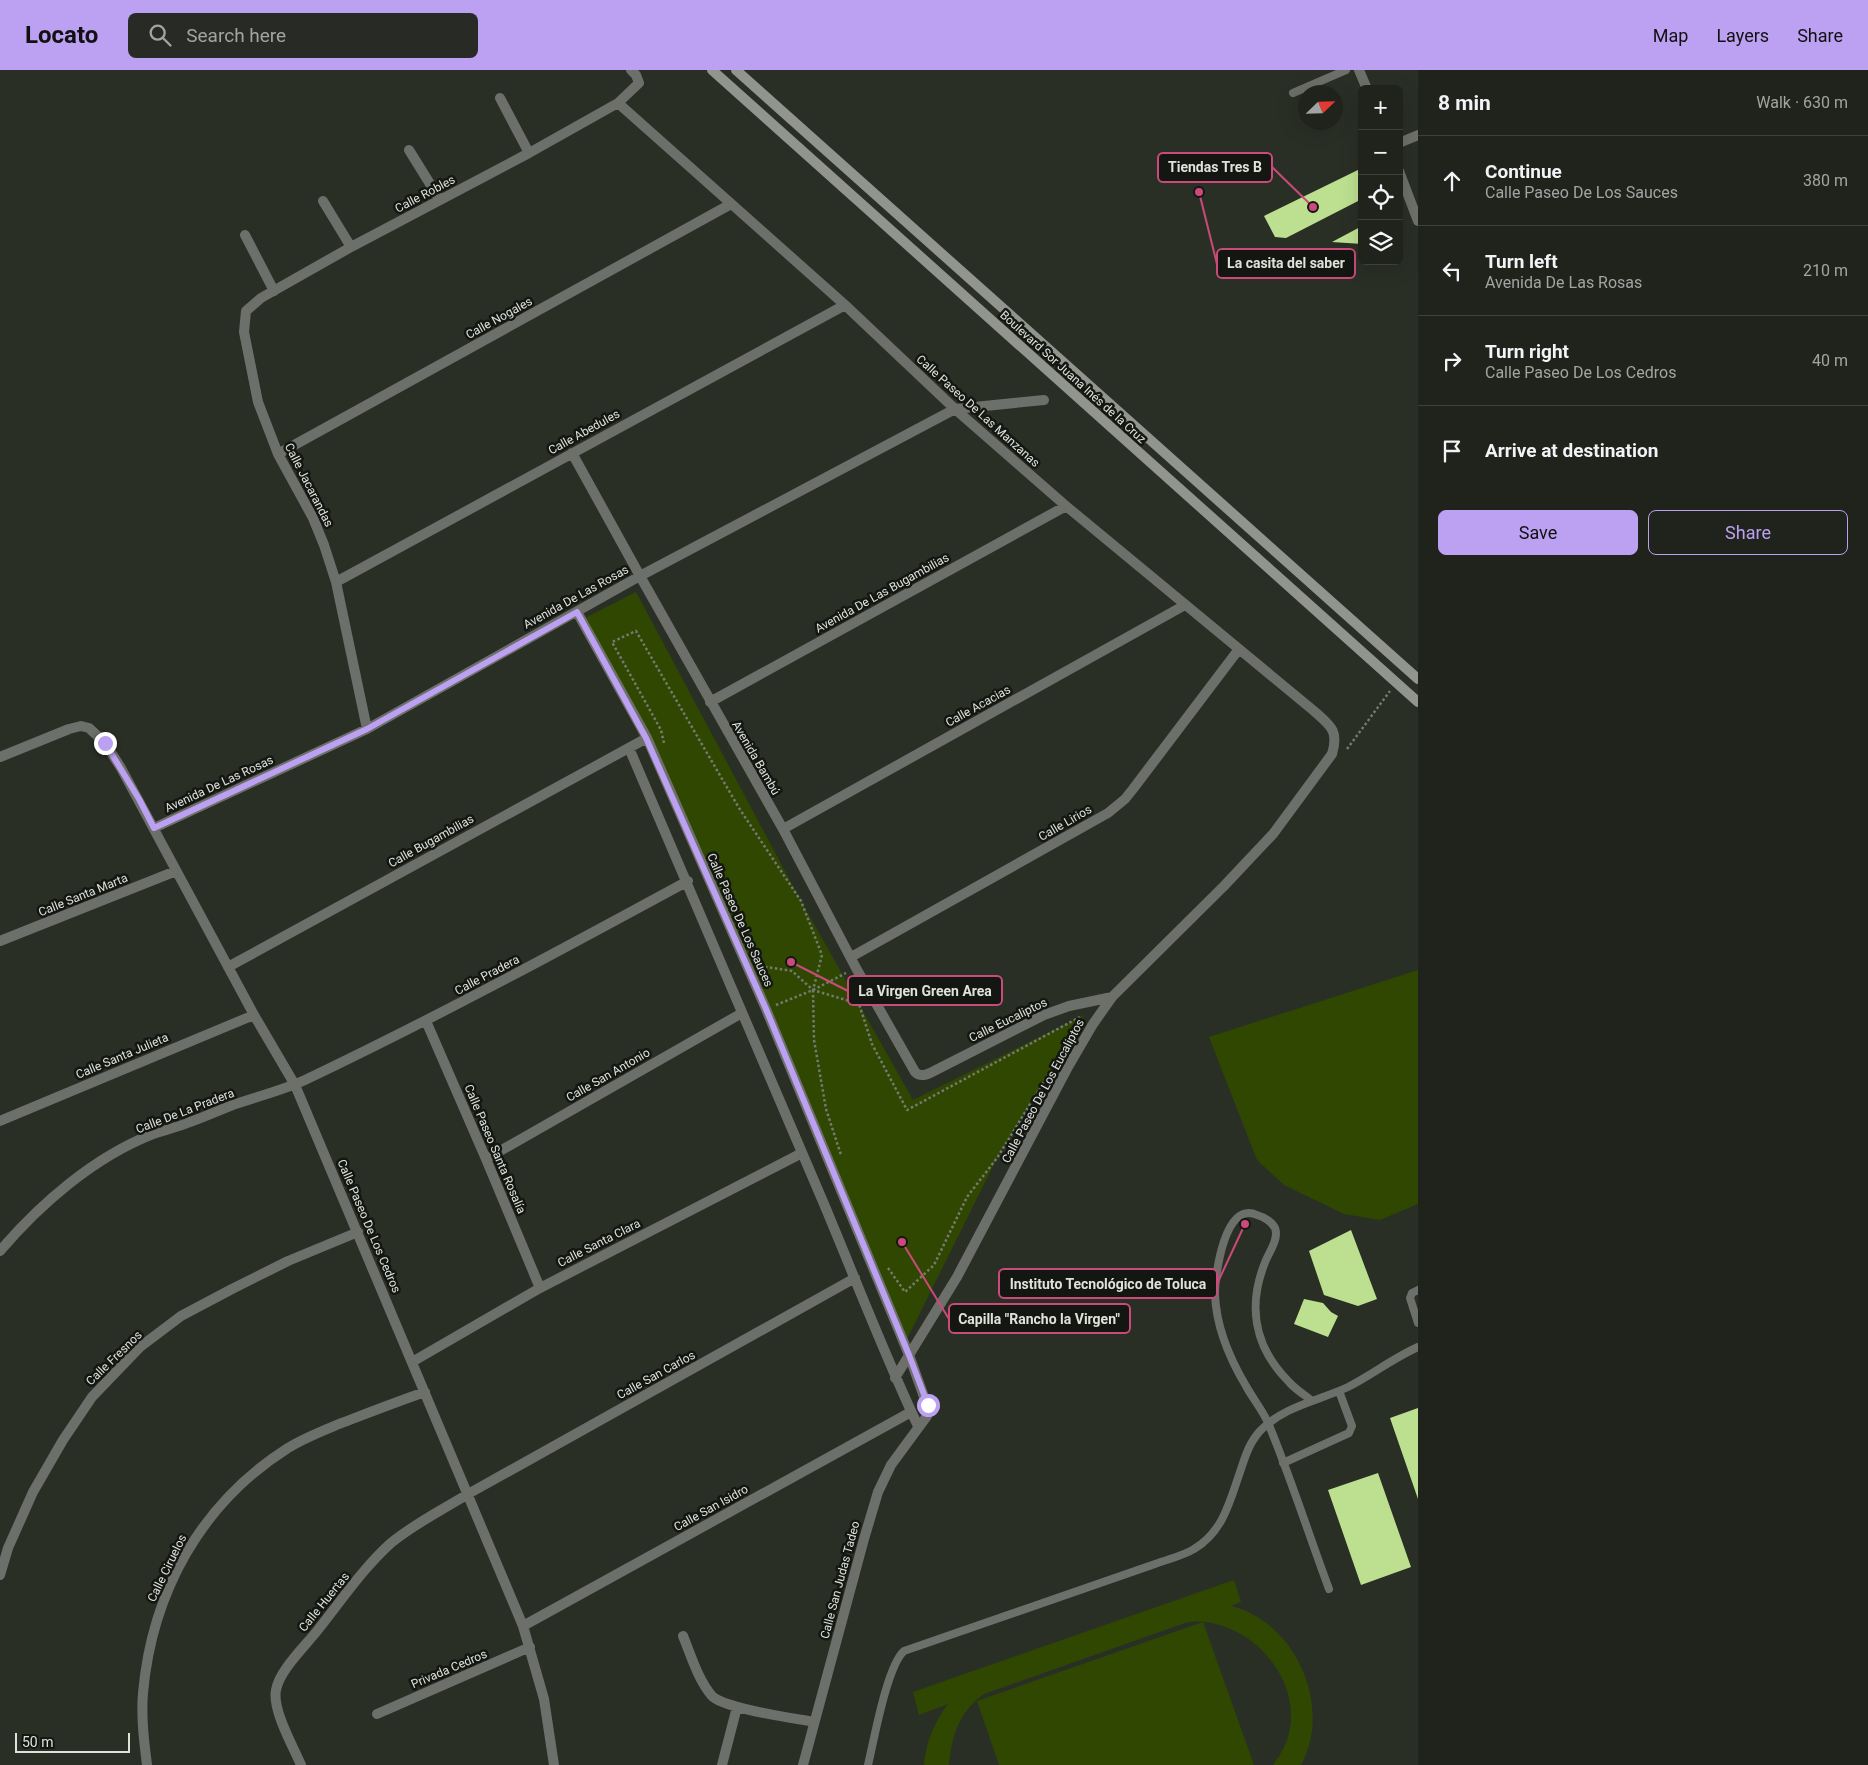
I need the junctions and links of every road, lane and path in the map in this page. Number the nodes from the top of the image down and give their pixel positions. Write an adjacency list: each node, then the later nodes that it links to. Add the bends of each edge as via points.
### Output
1 (631, 70): 9 (street, Calle Robles, via 638,82)
2 (712, 70): 25 (main road, Boulevard Sor Juana Inés de la Cruz)
3 (736, 70): 24 (main road, Boulevard Sor Juana Inés de la Cruz)
4 (1346, 70): 7 (lane)
5 (1359, 70): 6 (street)
6 (1365, 85)
7 (1293, 93)
8 (500, 98): 13 (street)
9 (618, 103): 13 (street, Calle Robles); 17 (street, Calle Paseo De Las Manzanas)
10 (1418, 135): 11 (street)
11 (1403, 141)
12 (409, 150): 15 (street)
13 (529, 153): 15 (street, Calle Robles)
14 (1400, 175): 18 (street)
15 (440, 200): 20 (street, Calle Robles)
16 (323, 201): 20 (street)
17 (731, 204): 22 (street, Calle Paseo De Las Manzanas); 29 (street, Calle Nogales)
18 (1418, 221)
19 (246, 235): 21 (street)
20 (351, 247): 21 (street, Calle Robles)
21 (274, 291): 23 (street, Calle Robles)
22 (845, 305): 27 (street, Calle Paseo De Las Manzanas); 28 (street, Calle Abedules)
23 (246, 311): 29 (street, Calle Jacarandas, via 244,332 258,402)
24 (1069, 368): 25 (main road); 36 (main road, Boulevard Sor Juana Inés de la Cruz)
25 (1059, 381): 37 (main road, Boulevard Sor Juana Inés de la Cruz)
26 (1044, 400): 27 (street, Avenida De Las Rosas)
27 (955, 409): 30 (street, Calle Paseo De Las Manzanas); 31 (street, Avenida De Las Rosas)
28 (572, 453): 31 (street, Avenida Bambú); 32 (street, Calle Abedules)
29 (278, 454): 32 (street, Calle Jacarandas, via 313,518)
30 (1066, 506): 33 (street, Calle Paseo De Las Manzanas); 38 (street, Avenida De Las Bugambilias)
31 (640, 576): 34 (street, Avenida De Las Rosas); 38 (street, Avenida Bambú)
32 (336, 582): 41 (street, Calle Jacarandas)
33 (1185, 605): 35 (street, Calle Paseo De Las Manzanas); 48 (street, Calle Acacias)
34 (577, 612): 41 (street, Avenida De Las Rosas); 42 (street, Calle Paseo De Los Sauces)
35 (1239, 650): 40 (street, Calle Paseo De Las Manzanas); 52 (street, Calle Lirios, via 1125,799 1108,813)
36 (1418, 679)
37 (1396, 683): 39 (main road, Boulevard Sor Juana Inés de la Cruz); 45 (path)
38 (710, 702): 48 (street, Avenida Bambú)
39 (1418, 702)
40 (1331, 726): 57 (street, Calle Paseo De Los Eucaliptos, via 1335,734 1332,754 1273,834)
41 (367, 729): 47 (street, Avenida De Las Rosas)
42 (646, 738): 44 (street, Calle Bugambilias); 58 (street, Calle Paseo De Los Sauces)
43 (665, 746): 56 (path, via 661,730 612,642 636,631 738,808 801,901 822,956)
44 (628, 748): 50 (street); 54 (street, Calle Bugambilias)
45 (1345, 751)
46 (0, 757): 47 (street, Calle Paseo De Los Cedros, via 69,728 89,728 105,743)
47 (154, 828): 49 (street, Calle Paseo De Los Cedros)
48 (782, 829): 52 (street, Avenida Bambú)
49 (176, 871): 51 (street, Calle Santa Marta); 54 (street, Calle Paseo De Los Cedros)
50 (688, 881): 59 (street); 61 (street, Calle Pradera)
51 (0, 941)
52 (851, 957): 55 (street, Avenida Bambú)
53 (755, 965): 56 (path, via 792,971)
54 (228, 967): 60 (street, Calle Paseo De Los Cedros)
55 (856, 968): 56 (path); 64 (street, Avenida Bambú)
56 (813, 990): 58 (path); 62 (path, via 859,1004 872,1044 907,1110 1084,1015); 69 (path, via 814,1040 826,1109)
57 (1112, 997): 64 (street, Calle Eucaliptos, via 1044,1015 934,1071); 78 (street, Calle Paseo De Los Eucaliptos, via 1068,1067 957,1277)
58 (766, 1009): 78 (street, Calle Paseo De Los Sauces)
59 (742, 1013): 67 (street); 68 (street, Calle San Antonio)
60 (254, 1015): 65 (street, Calle Paseo De Los Cedros); 66 (street, Calle Santa Julieta)
61 (426, 1021): 65 (street, Calle Pradera); 68 (street, Calle Paseo Santa Rosalía)
62 (1079, 1024)
63 (1053, 1066): 72 (path, via 997,1158 966,1197 934,1265 905,1292)
64 (918, 1075)
65 (295, 1085): 70 (street, Calle Paseo De Los Cedros); 71 (street, Calle De La Pradera, via 152,1135 118,1152 55,1195)
66 (0, 1121)
67 (802, 1153): 73 (street); 74 (street, Calle Santa Clara)
68 (486, 1159): 74 (street, Calle Paseo Santa Rosalía)
69 (843, 1160)
70 (358, 1232): 79 (street, Calle Paseo De Los Cedros); 90 (street, Calle Fresnos, via 232,1289 181,1316 140,1347 92,1396 63,1440 33,1492 8,1548)
71 (0, 1251)
72 (888, 1268)
73 (855, 1278): 80 (street); 89 (street, Calle San Carlos)
74 (540, 1288): 79 (street, Calle Santa Clara)
75 (1418, 1290): 76 (lane, via 1410,1298)
76 (1418, 1323)
77 (1418, 1347): 81 (lane)
78 (909, 1355): 80 (street, Calle Paseo De Los Eucaliptos); 85 (street, Calle Paseo De Los Sauces, via 925,1395)
79 (412, 1362): 82 (street, Calle Paseo De Los Cedros)
80 (895, 1378): 84 (street)
81 (1339, 1391): 83 (lane); 88 (lane, via 1352,1426 1349,1434)
82 (424, 1392): 89 (street, Calle Paseo De Los Cedros); 98 (street, Calle Ciruelos, via 321,1432 289,1448 226,1499 193,1540 172,1580 155,1624 147,1663 143,1733)
83 (1312, 1402): 86 (lane); 86 (lane, via 1287,1381 1274,1364 1256,1320 1255,1297 1276,1237 1275,1228 1253,1213 1242,1215 1225,1237 1215,1294 1227,1347)
84 (911, 1412): 87 (street); 92 (street, Calle San Isidro)
85 (928, 1413): 87 (street, Calle San Judas Tadeo)
86 (1268, 1423): 88 (lane); 103 (lane, via 1251,1443 1223,1520 1196,1548 904,1651 898,1656 891,1671)
87 (918, 1426): 97 (street, Calle San Judas Tadeo, via 891,1465 878,1492)
88 (1283, 1463): 91 (lane)
89 (468, 1494): 92 (street, Calle Paseo De Los Cedros); 99 (street, Calle Huertas, via 419,1523 379,1555 283,1674 277,1684 275,1698)
90 (0, 1575)
91 (1329, 1590)
92 (523, 1626): 94 (street, Calle Paseo De Los Cedros)
93 (683, 1636): 95 (street, via 711,1694)
94 (530, 1647): 96 (street, Privada Cedros); 100 (street, Calle Paseo De Los Cedros, via 547,1715)
95 (737, 1707): 97 (street); 101 (street)
96 (377, 1714)
97 (814, 1722): 102 (street, Calle San Judas Tadeo)
98 (147, 1765)
99 (301, 1765)
100 (554, 1765)
101 (722, 1765)
102 (803, 1765)
103 (868, 1765)

